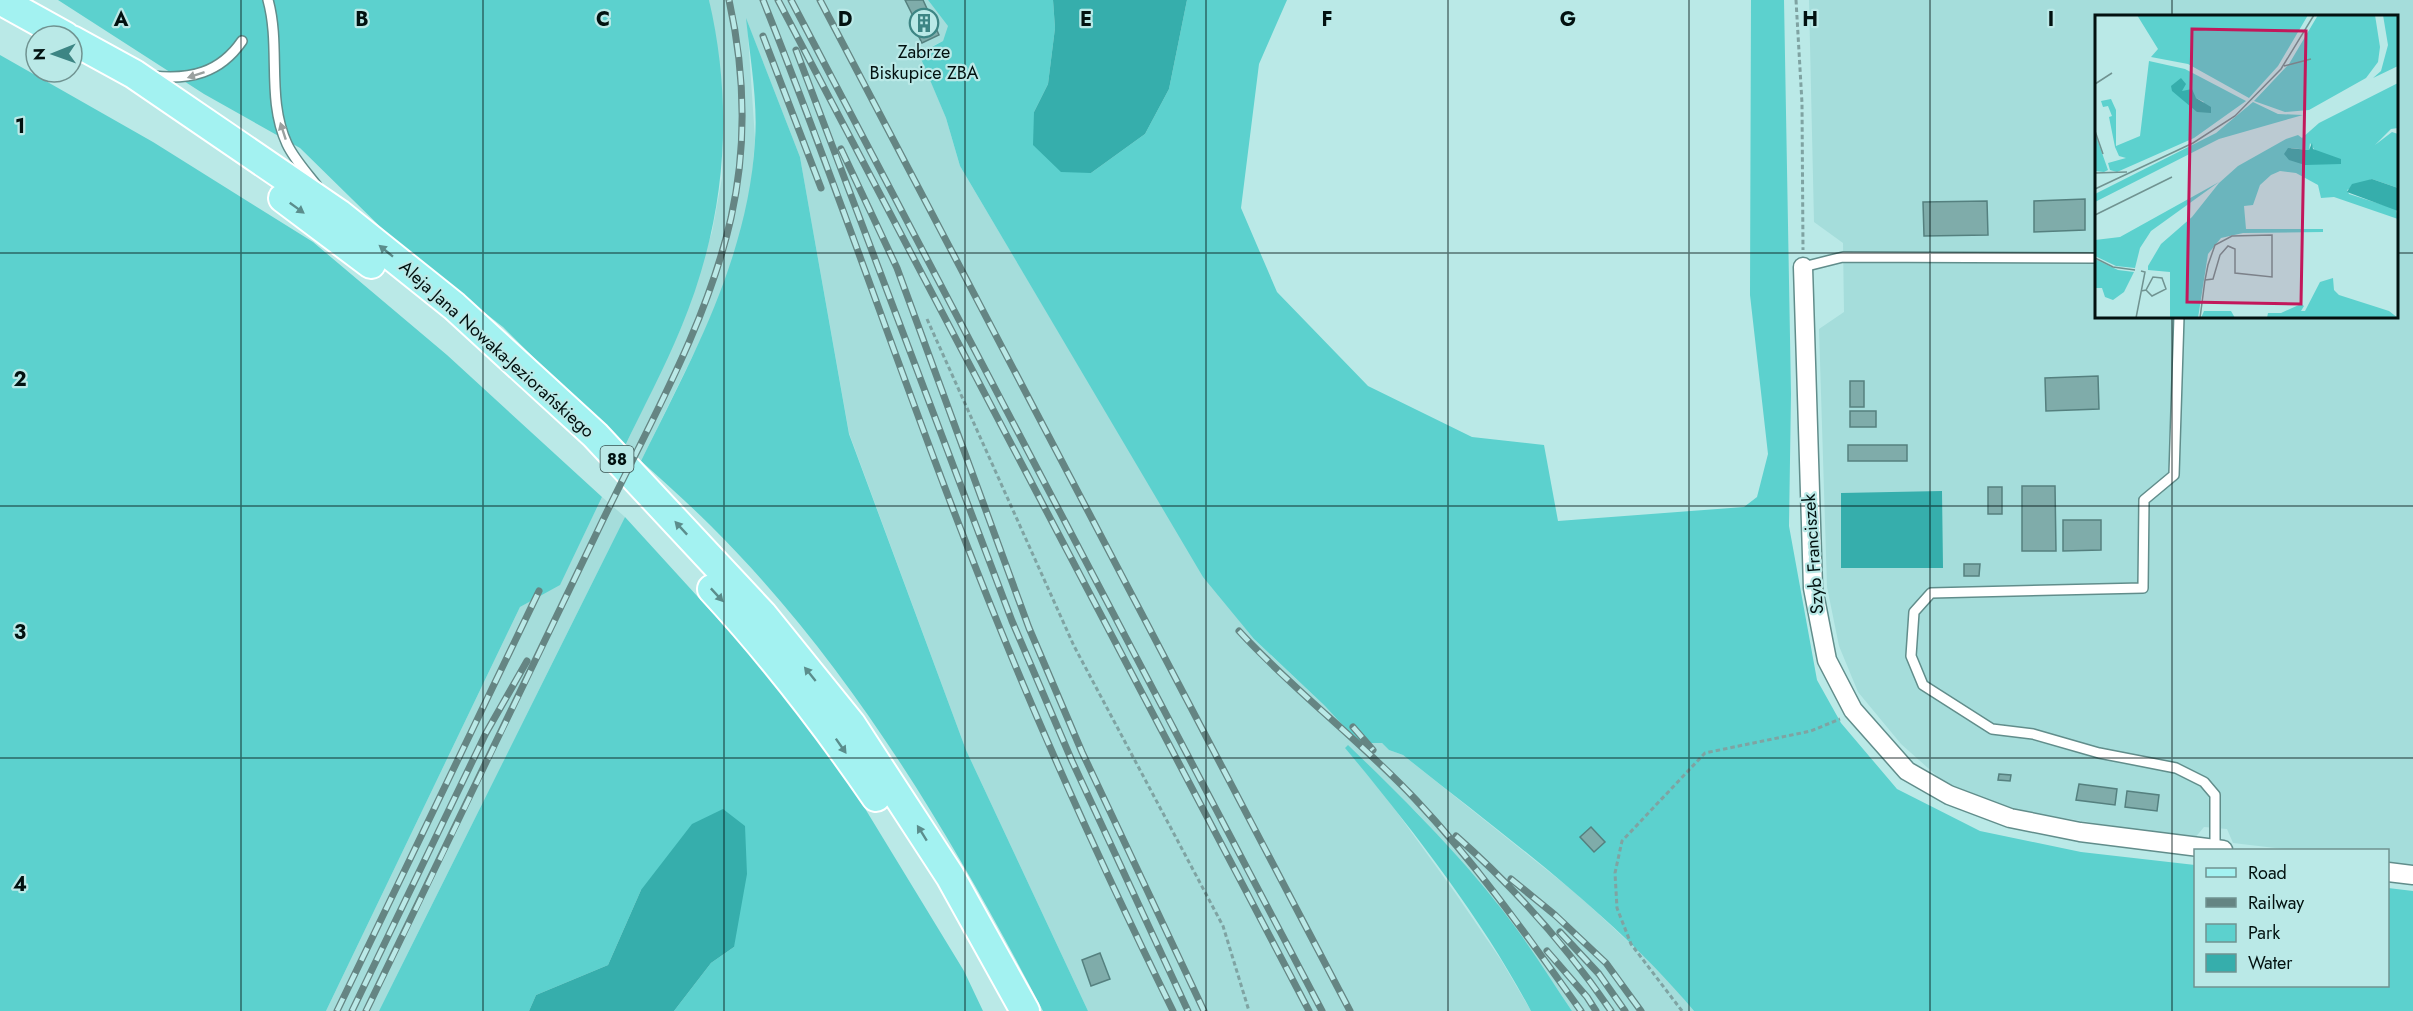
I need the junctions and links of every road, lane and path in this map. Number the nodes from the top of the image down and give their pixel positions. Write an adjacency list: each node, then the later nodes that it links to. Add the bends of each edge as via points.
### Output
1 (0, 0): 5 (main road)
2 (268, 0): 11 (lane, one-way to 2, via 287,144 277,104)
3 (1796, 0): 13 (path, via 1802,103)
4 (0, 22): 6 (main road)
5 (43, 24)
6 (24, 35)
7 (242, 41): 10 (lane, one-way to 10, via 227,60 197,75 171,78)
8 (84, 47): 10 (main road, Aleja Jana Nowaka-Jeziorańskiego / 88)
9 (84, 68): 21 (main road, Aleja Jana Nowaka-Jeziorańskiego / 88, one-way to 21, via 119,87 334,234 436,315 584,451 748,628 834,736 934,886)
10 (134, 74): 11 (main road, Aleja Jana Nowaka-Jeziorańskiego / 88)
11 (339, 213): 22 (main road, Aleja Jana Nowaka-Jeziorańskiego / 88, one-way to 11, via 950,876 901,798 850,724 762,615 595,435 454,306)
12 (2095, 258): 13 (lane, via 1843,257)
13 (1803, 267): 16 (street, Szyb Franciszek, via 1813,588 1827,660)
14 (2179, 318): 18 (lane, via 2174,475 2144,500 2143,588 1931,593 1914,612 1911,656 1923,685 1992,729 2033,734 2099,753 2176,768 2204,782 2215,795)
15 (927, 319): 23 (path, via 1074,646 1223,926)
16 (1853, 710): 17 (street, Szyb Franciszek, via 1907,771 1969,803 2010,818 2080,832); 24 (path, via 1834,723 1811,731 1705,753 1622,841 1615,873 1617,908 1631,944)
17 (2211, 849)
18 (2219, 849)
19 (2389, 872): 20 (street)
20 (2413, 875)
21 (1004, 1011)
22 (1024, 1011)
23 (1249, 1011)
24 (1682, 1011)

